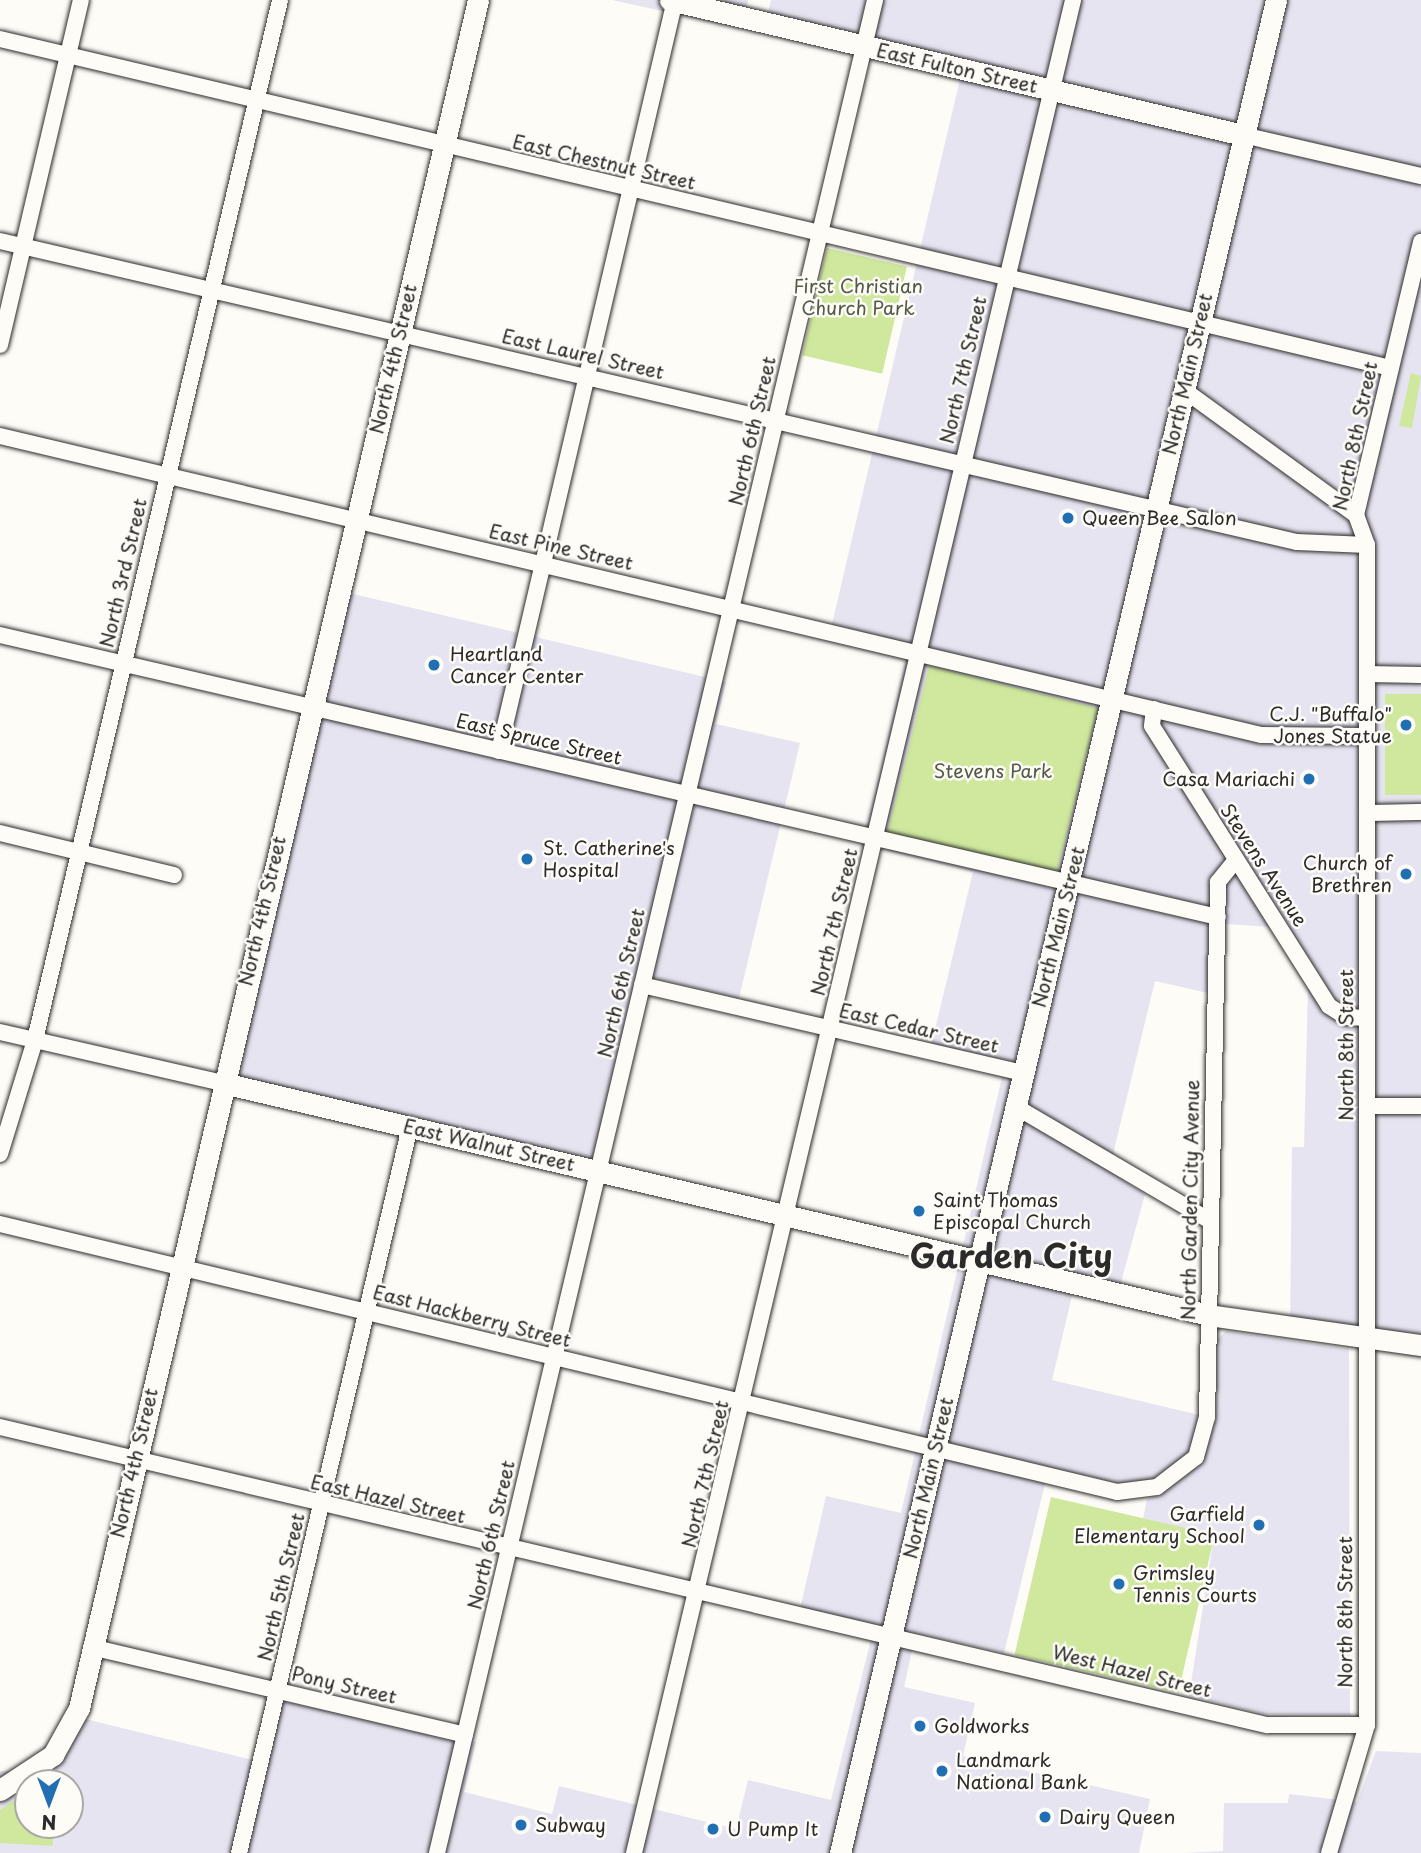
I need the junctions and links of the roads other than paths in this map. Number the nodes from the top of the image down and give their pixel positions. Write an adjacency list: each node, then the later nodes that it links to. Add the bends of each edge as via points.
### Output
1 (81, 0): 10 (street)
2 (280, 0): 12 (street, North 3rd Street)
3 (478, 0): 14 (main road, North 4th Street)
4 (673, 0): 9 (main road, East Fulton Street); 16 (street)
5 (875, 0): 9 (street, North 6th Street)
6 (1073, 0): 11 (street, North 7th Street)
7 (1276, 0): 13 (main road, North Main Street)
8 (0, 39): 10 (street, East Chestnut Street)
9 (864, 46): 11 (main road, East Fulton Street); 17 (street, North 6th Street)
10 (68, 56): 12 (street, East Chestnut Street); 20 (street)
11 (1051, 90): 13 (main road, East Fulton Street); 21 (street, North 7th Street)
12 (256, 102): 14 (street, East Chestnut Street); 22 (street, North 3rd Street)
13 (1243, 135): 15 (street); 23 (main road, North Main Street)
14 (443, 146): 16 (street, East Chestnut Street); 24 (main road, North 4th Street)
15 (1421, 176)
16 (631, 190): 17 (street, East Chestnut Street); 27 (street)
17 (819, 235): 21 (street, East Chestnut Street); 29 (street, North 6th Street)
18 (0, 241): 20 (street, East Laurel Street)
19 (1421, 242): 26 (street, North 8th Street)
20 (24, 246): 22 (street, East Laurel Street); 25 (street)
21 (1006, 277): 23 (street, East Chestnut Street); 31 (street, North 7th Street)
22 (212, 290): 24 (street, East Laurel Street); 32 (street, North 3rd Street)
23 (1199, 323): 26 (street, East Chestnut Street); 28 (main road, North Main Street)
24 (399, 333): 27 (street, East Laurel Street); 35 (main road, North 4th Street)
25 (0, 345)
26 (1391, 368): 34 (street, North 8th Street)
27 (588, 377): 29 (street, East Laurel Street); 37 (street)
28 (1184, 390): 33 (main road, North Main Street); 34 (street)
29 (776, 421): 31 (street, East Laurel Street); 38 (street, North 6th Street)
30 (0, 436): 32 (street, East Pine Street)
31 (962, 464): 33 (street, East Laurel Street); 40 (street, North 7th Street)
32 (168, 476): 35 (street, East Pine Street); 41 (street, North 3rd Street)
33 (1156, 509): 36 (street, East Laurel Street, via 1297,542); 44 (main road, North Main Street)
34 (1356, 515): 36 (street, North 8th Street)
35 (355, 520): 37 (street, East Pine Street); 45 (main road, North 4th Street)
36 (1367, 545): 42 (street, North 8th Street)
37 (544, 565): 38 (street, East Pine Street); 48 (street)
38 (731, 609): 40 (street, East Pine Street); 49 (street, North 6th Street)
39 (0, 635): 41 (street, East Spruce Street)
40 (918, 653): 44 (street, East Pine Street); 53 (street, North 7th Street)
41 (123, 664): 45 (street, East Spruce Street); 54 (street, North 3rd Street)
42 (1367, 674): 43 (street); 47 (street, North 8th Street)
43 (1421, 675)
44 (1112, 699): 46 (street, East Pine Street); 57 (main road, North Main Street)
45 (309, 707): 48 (street, East Spruce Street); 65 (main road, North 4th Street)
46 (1154, 709): 47 (street, East Pine Street, via 1261,735); 55 (street, Stevens Avenue, via 1152,726)
47 (1366, 736): 51 (street, North 8th Street)
48 (499, 751): 49 (street, East Spruce Street)
49 (687, 795): 53 (street, East Spruce Street); 59 (street, North 6th Street)
50 (1421, 812): 51 (street)
51 (1367, 813): 60 (street, North 8th Street)
52 (0, 833): 54 (street)
53 (874, 839): 57 (street, East Spruce Street); 61 (street, North 7th Street)
54 (79, 852): 56 (street); 63 (street, North 3rd Street)
55 (1236, 860): 58 (street, North Garden City Avenue, via 1218,877); 60 (street, Stevens Avenue, via 1329,1006 1346,1017)
56 (174, 875)
57 (1069, 884): 58 (street, East Spruce Street); 64 (main road, North Main Street)
58 (1218, 917): 73 (street, North Garden City Avenue)
59 (642, 985): 61 (street, East Cedar Street); 71 (street, North 6th Street)
60 (1367, 1018): 66 (street, North 8th Street)
61 (830, 1029): 64 (street, East Cedar Street); 72 (street, North 7th Street)
62 (0, 1032): 63 (street, East Walnut Street)
63 (35, 1040): 65 (street, East Walnut Street); 70 (street, North 3rd Street)
64 (1023, 1073): 68 (main road, North Main Street)
65 (222, 1083): 69 (main road, East Walnut Street); 76 (main road, North 4th Street)
66 (1367, 1106): 67 (street); 79 (street, North 8th Street)
67 (1421, 1106)
68 (1016, 1107): 73 (street); 75 (main road, North Main Street)
69 (410, 1127): 71 (main road, East Walnut Street); 77 (street, North 5th Street)
70 (0, 1154)
71 (598, 1170): 72 (main road, East Walnut Street); 81 (street, North 6th Street)
72 (787, 1215): 75 (main road, East Walnut Street); 82 (street, North 7th Street)
73 (1210, 1221): 78 (street, North Garden City Avenue)
74 (0, 1224): 76 (street, East Hackberry Street)
75 (979, 1259): 78 (main road, East Walnut Street); 84 (main road, North Main Street)
76 (179, 1267): 77 (street, East Hackberry Street); 85 (main road, North 4th Street)
77 (367, 1312): 81 (street, East Hackberry Street); 87 (street, North 5th Street)
78 (1209, 1315): 79 (main road, East Walnut Street); 86 (street, North Garden City Avenue, via 1207,1417 1196,1457 1157,1487)
79 (1366, 1335): 80 (main road, East Walnut Street); 93 (street, North 8th Street)
80 (1421, 1345)
81 (555, 1358): 82 (street, East Hackberry Street); 88 (street, North 6th Street)
82 (743, 1403): 84 (street, East Hackberry Street); 89 (street, North 7th Street)
83 (0, 1427): 85 (street, East Hazel Street)
84 (934, 1449): 86 (street, East Hackberry Street); 90 (main road, North Main Street)
85 (134, 1463): 87 (street, East Hazel Street); 91 (main road, North 4th Street)
86 (1117, 1492)
87 (322, 1506): 88 (street, East Hazel Street); 92 (street, North 5th Street)
88 (510, 1548): 89 (street, East Hazel Street); 94 (street, North 6th Street)
89 (698, 1591): 90 (street, East Hazel Street); 98 (street, North 7th Street)
90 (891, 1635): 93 (street, West Hazel Street, via 1266,1725); 99 (main road, North Main Street)
91 (90, 1647): 92 (street, Pony Street); 95 (main road, North 4th Street, via 68,1733 53,1755)
92 (278, 1692): 94 (street, Pony Street); 96 (street, North 5th Street)
93 (1367, 1725): 100 (street, North 8th Street)
94 (465, 1735): 97 (street, North 6th Street)
95 (0, 1790)
96 (239, 1853)
97 (437, 1853)
98 (634, 1853)
99 (840, 1853)
100 (1329, 1853)

